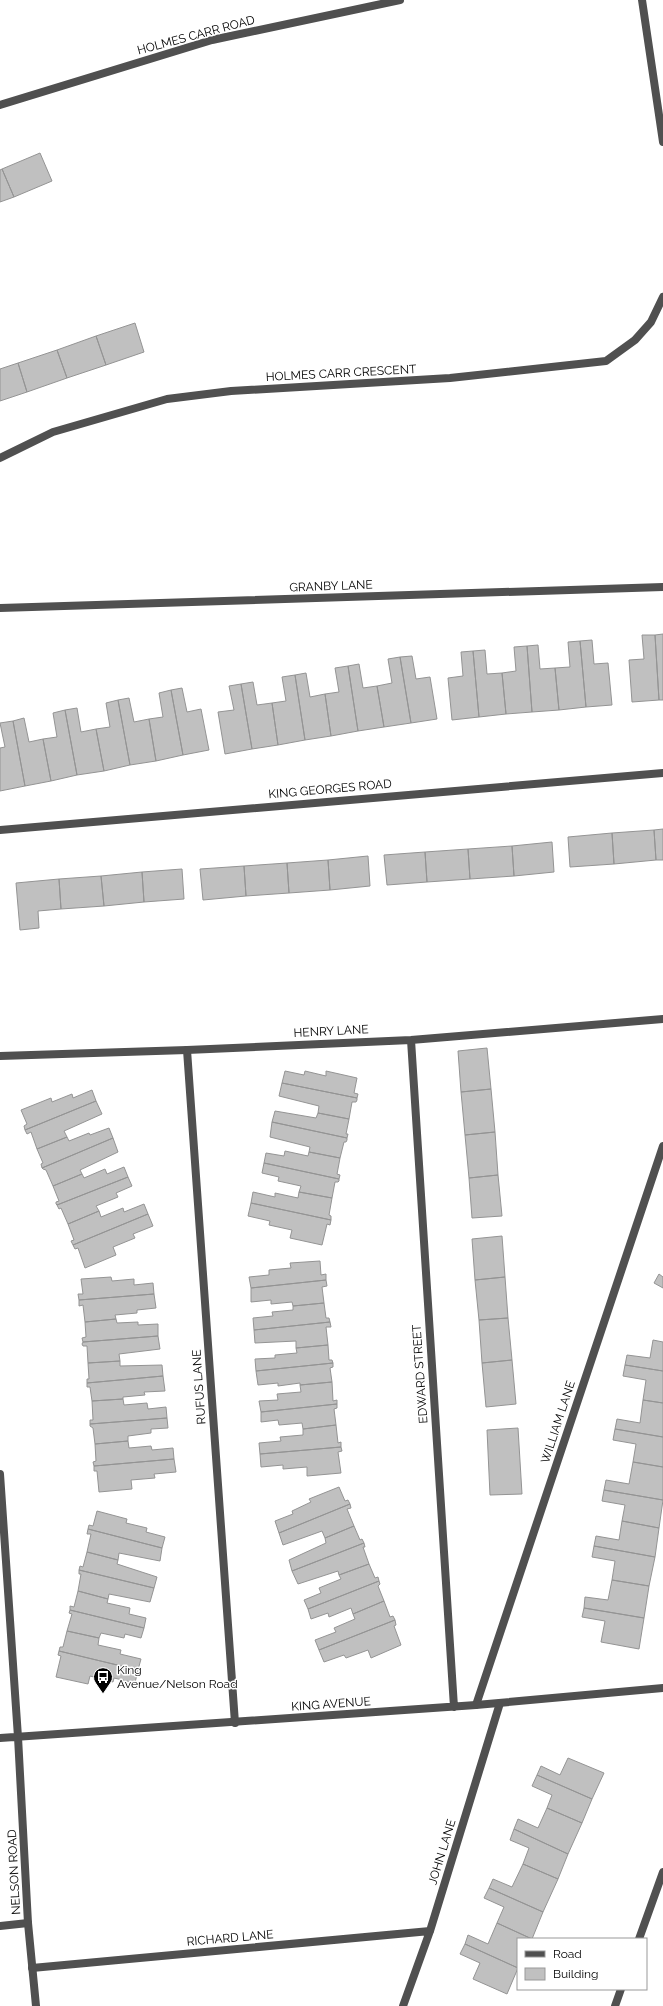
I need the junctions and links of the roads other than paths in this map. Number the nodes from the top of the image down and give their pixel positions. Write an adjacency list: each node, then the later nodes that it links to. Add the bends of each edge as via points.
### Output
1 (400, 0): 3 (street, HOLMES CARR ROAD, via 212,40)
2 (642, 0): 4 (street)
3 (0, 105)
4 (663, 142)
5 (663, 297): 6 (street, HOLMES CARR CRESCENT, via 646,328 635,340 606,361 450,378 232,391 167,399 52,432)
6 (0, 458)
7 (663, 587): 8 (street, GRANBY LANE)
8 (0, 608)
9 (663, 773): 10 (street, KING GEORGES ROAD)
10 (0, 830)
11 (663, 1019): 12 (street, HENRY LANE)
12 (411, 1040): 13 (street, HENRY LANE); 21 (street, EDWARD STREET)
13 (187, 1050): 14 (street, HENRY LANE); 22 (street, RUFUS LANE)
14 (0, 1056)
15 (663, 1146): 20 (street, WILLIAM LANE)
16 (0, 1474): 17 (street, NELSON ROAD)
17 (0, 1484): 23 (street, NELSON ROAD)
18 (663, 1688): 19 (street, KING AVENUE)
19 (500, 1703): 20 (street, KING AVENUE); 28 (street, JOHN LANE)
20 (476, 1706): 21 (street, KING AVENUE)
21 (454, 1707): 22 (street, KING AVENUE)
22 (236, 1723): 23 (street, KING AVENUE)
23 (18, 1737): 24 (street, KING AVENUE); 26 (street, NELSON ROAD)
24 (0, 1738)
25 (663, 1872): 29 (street)
26 (28, 1923): 27 (street); 30 (street, NELSON ROAD)
27 (0, 1926)
28 (430, 1931): 30 (street, RICHARD LANE); 33 (street, JOHN LANE)
29 (639, 1938)
30 (32, 1968): 32 (street, NELSON ROAD)
31 (622, 1990): 34 (street)
32 (36, 2006)
33 (403, 2006)
34 (616, 2006)

